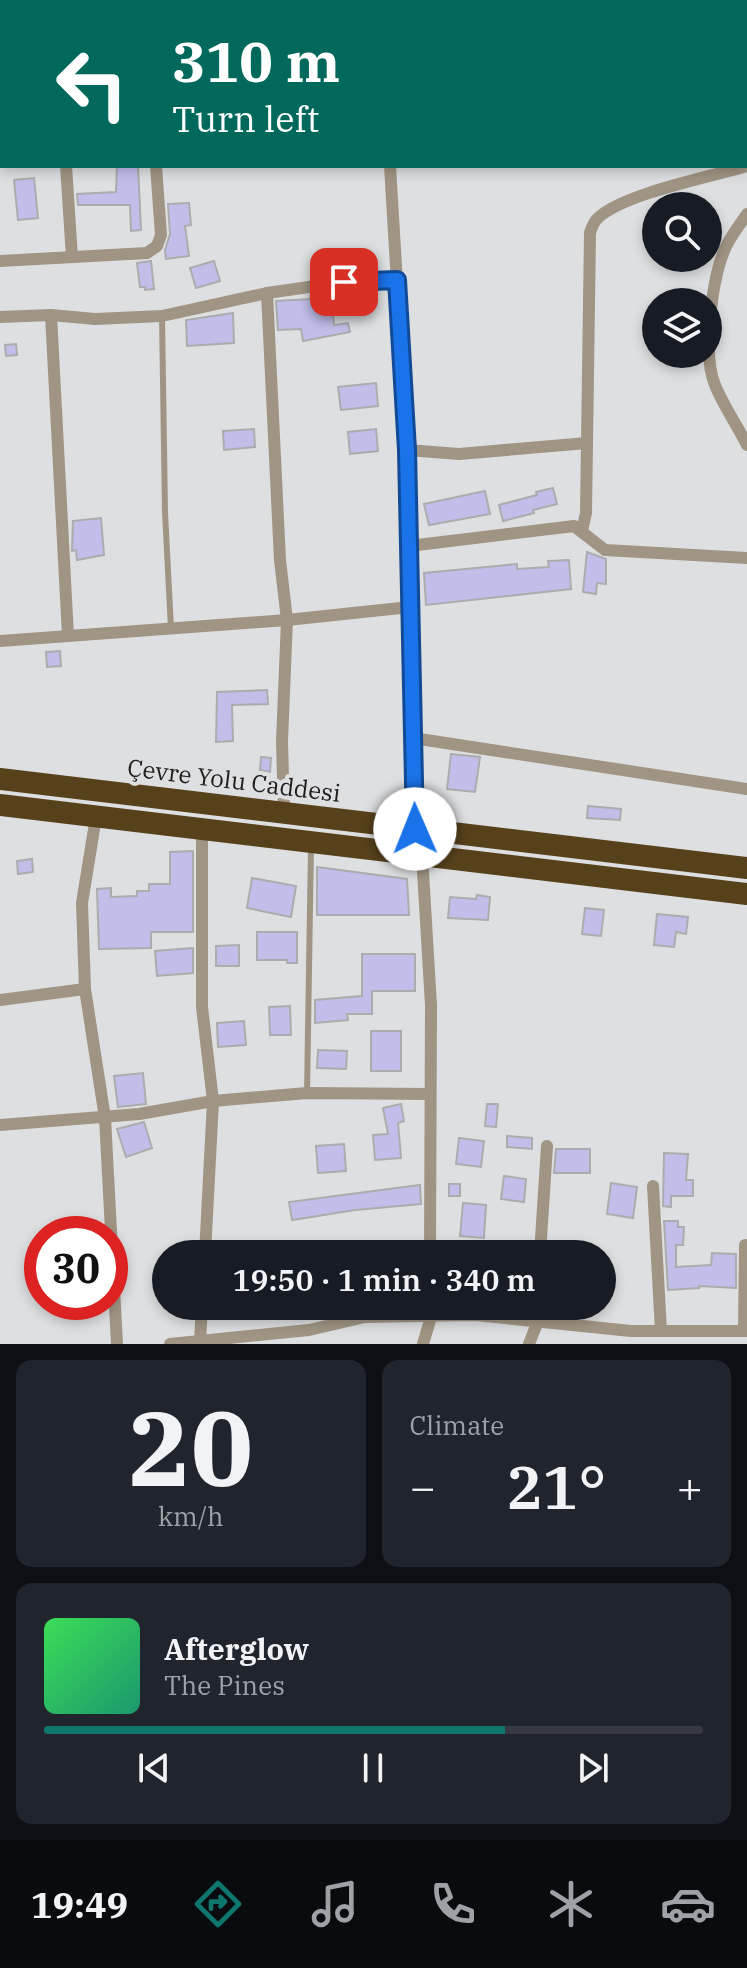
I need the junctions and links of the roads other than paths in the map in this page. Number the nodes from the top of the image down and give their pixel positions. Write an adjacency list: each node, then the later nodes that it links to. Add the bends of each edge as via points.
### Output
1 (66, 168): 6 (street)
2 (156, 168): 6 (street, via 161,235 157,246 147,253)
3 (390, 168): 8 (street)
4 (740, 168): 14 (street, via 643,195 595,221 590,233)
5 (747, 214): 13 (street, via 725,248 717,273 710,364 715,385)
6 (72, 257): 7 (street)
7 (0, 261)
8 (397, 280): 9 (street); 15 (street)
9 (267, 293): 11 (street); 20 (street)
10 (51, 315): 11 (street); 12 (street); 22 (street)
11 (162, 316): 21 (lane)
12 (0, 317)
13 (746, 440)
14 (587, 443): 15 (street, via 459,454); 16 (street)
15 (407, 450): 17 (street)
16 (582, 531): 17 (street, via 574,526); 18 (street, via 605,550)
17 (409, 546): 19 (street)
18 (747, 558)
19 (410, 607): 20 (street); 24 (street)
20 (287, 620): 21 (street); 28 (street)
21 (171, 629): 22 (street)
22 (68, 636): 23 (street)
23 (0, 641)
24 (413, 738): 26 (street); 31 (street)
25 (0, 779): 28 (highway, Çevre Yolu Caddesi)
26 (747, 789)
27 (0, 805): 29 (highway)
28 (284, 813): 31 (highway, Çevre Yolu Caddesi)
29 (96, 817): 30 (highway); 36 (street, via 82,903)
30 (202, 829): 32 (highway); 40 (street, via 202,1007)
31 (415, 829): 34 (highway, Çevre Yolu Caddesi)
32 (311, 842): 33 (highway); 38 (lane)
33 (422, 855): 35 (highway); 39 (street)
34 (747, 868)
35 (747, 894)
36 (85, 989): 37 (street); 41 (street)
37 (0, 1000)
38 (307, 1093): 39 (street); 40 (street)
39 (430, 1094): 46 (street)
40 (213, 1101): 41 (street); 45 (street)
41 (105, 1118): 42 (street); 60 (street)
42 (0, 1125)
43 (547, 1146): 47 (street)
44 (653, 1186): 56 (street)
45 (206, 1240)
46 (430, 1240)
47 (541, 1240)
48 (745, 1245): 57 (street)
49 (201, 1320): 59 (street)
50 (352, 1320): 54 (street)
51 (429, 1320): 63 (street)
52 (528, 1320): 53 (street)
53 (538, 1321): 55 (street); 64 (street)
54 (309, 1330): 59 (street); 62 (street)
55 (621, 1330): 56 (street); 65 (street)
56 (661, 1331): 58 (street)
57 (746, 1331): 58 (street)
58 (715, 1338)
59 (200, 1342): 61 (street)
60 (117, 1344)
61 (170, 1344)
62 (301, 1344)
63 (423, 1344)
64 (529, 1344)
65 (620, 1344)

